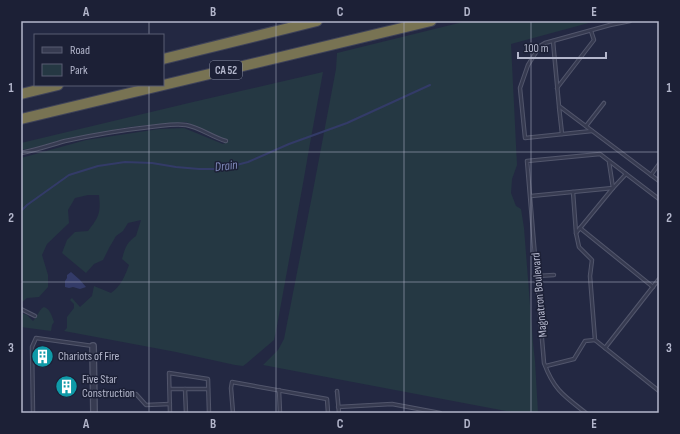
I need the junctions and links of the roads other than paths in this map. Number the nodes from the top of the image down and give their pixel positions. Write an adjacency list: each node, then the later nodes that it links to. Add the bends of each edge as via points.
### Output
1 (317, 21): 6 (highway, CA 52)
2 (431, 21): 7 (highway, CA 52)
3 (630, 21): 4 (lane)
4 (592, 31): 5 (lane); 11 (lane, via 594,40)
5 (553, 41): 11 (lane); 19 (lane, via 540,46 528,65 520,88 525,138)
6 (164, 59)
7 (164, 85)
8 (45, 86): 12 (highway)
9 (54, 86): 13 (highway)
10 (159, 86): 16 (highway, CA 52)
11 (558, 88): 15 (lane)
12 (21, 90)
13 (21, 94)
14 (604, 103): 17 (lane)
15 (559, 106): 17 (lane); 19 (lane)
16 (21, 119)
17 (586, 126): 18 (lane)
18 (592, 131): 19 (lane); 25 (lane)
19 (562, 134)
20 (226, 141): 21 (lane, via 194,126 176,124 88,137)
21 (21, 153)
22 (609, 161): 24 (lane); 27 (lane); 29 (lane, Magnatron Boulevard, via 600,154 528,161)
23 (659, 164): 25 (lane)
24 (626, 174): 27 (lane); 30 (lane)
25 (651, 175): 26 (lane)
26 (659, 181)
27 (612, 188): 28 (lane); 31 (lane)
28 (573, 192): 29 (lane); 32 (lane)
29 (531, 196): 34 (lane, Magnatron Boulevard)
30 (659, 199)
31 (580, 228): 32 (lane); 36 (lane)
32 (576, 233): 39 (lane, via 579,247 592,260 590,276)
33 (554, 275): 34 (lane)
34 (537, 276): 42 (lane, Magnatron Boulevard)
35 (659, 279): 36 (lane)
36 (652, 287): 41 (lane)
37 (21, 309): 38 (lane)
38 (35, 316)
39 (595, 340): 41 (lane); 42 (lane, via 586,341 574,359)
40 (93, 346): 49 (street); 52 (lane, via 36,338 32,347)
41 (605, 348): 48 (lane)
42 (546, 366): 62 (lane, Magnatron Boulevard, via 556,387)
43 (208, 388): 44 (lane, via 208,379 169,373); 45 (lane); 56 (lane)
44 (170, 389): 45 (lane); 50 (lane)
45 (185, 389): 55 (lane)
46 (279, 390): 57 (lane, via 232,382); 58 (lane); 59 (lane, via 327,399)
47 (337, 391): 51 (lane)
48 (659, 391)
49 (94, 394): 50 (lane, via 136,394 146,405); 53 (street)
50 (170, 404): 54 (lane)
51 (338, 408): 60 (lane); 61 (lane, via 392,404)
52 (33, 413)
53 (94, 413)
54 (170, 413)
55 (186, 413)
56 (209, 413)
57 (233, 413)
58 (280, 413)
59 (328, 413)
60 (339, 413)
61 (440, 413)
62 (586, 413)

